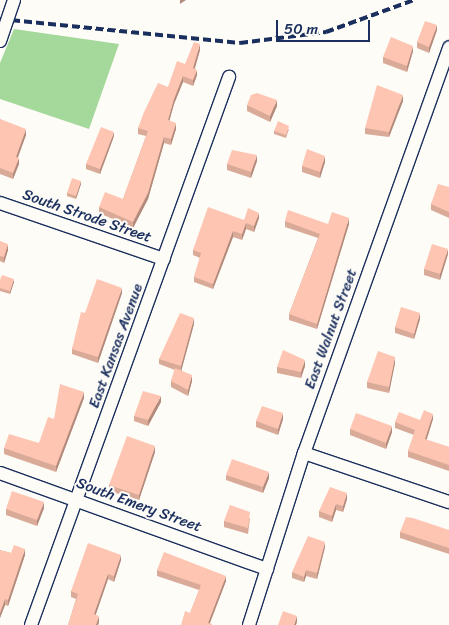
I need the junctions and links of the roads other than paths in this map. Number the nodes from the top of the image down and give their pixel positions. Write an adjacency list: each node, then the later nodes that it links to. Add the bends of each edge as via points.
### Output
1 (14, 0): 2 (street, bridge)
2 (0, 41)
3 (449, 47): 7 (street, East Walnut Street)
4 (228, 77): 6 (street, East Kansas Avenue)
5 (0, 203): 6 (street, South Strode Street)
6 (164, 259): 9 (street, East Kansas Avenue)
7 (304, 453): 10 (street); 11 (street, East Walnut Street)
8 (0, 473): 9 (street, South Emery Street)
9 (77, 499): 11 (street, South Emery Street); 12 (street, East Kansas Avenue)
10 (449, 502)
11 (267, 569): 13 (street, East Walnut Street)
12 (31, 625)
13 (249, 625)

